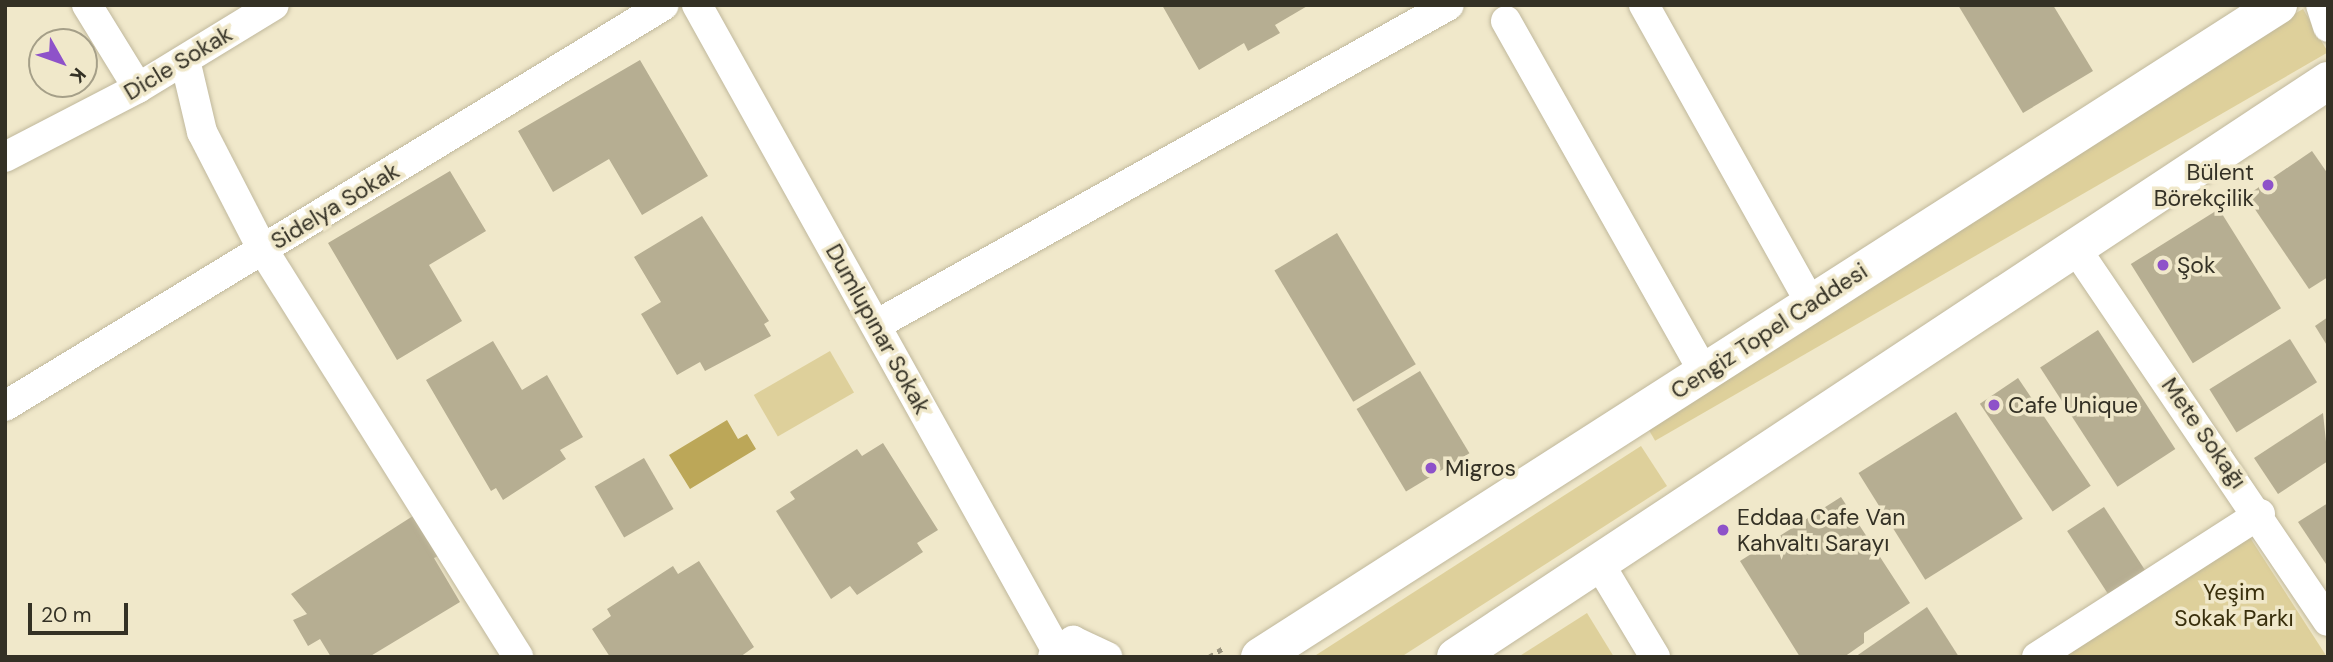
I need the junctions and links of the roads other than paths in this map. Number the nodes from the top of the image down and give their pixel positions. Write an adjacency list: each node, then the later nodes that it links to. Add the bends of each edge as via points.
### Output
1 (87, 5): 13 (street)
2 (274, 5): 11 (street, Dicle Sokak)
3 (664, 5): 16 (street, Sidelya Sokak)
4 (697, 5): 18 (street, Dumlupınar Sokak)
5 (1449, 5): 18 (street)
6 (1644, 5): 17 (street)
7 (2278, 5): 17 (main road, Cengiz Topel Caddesi)
8 (2321, 5): 10 (street)
9 (1506, 21): 19 (street)
10 (2328, 27)
11 (185, 60): 13 (street, Dicle Sokak); 16 (street, via 202,132)
12 (2328, 81): 15 (main road)
13 (138, 88): 14 (street, Dicle Sokak)
14 (5, 157)
15 (2076, 249): 21 (street, Mete Sokağı); 22 (main road)
16 (263, 250): 20 (street, Sidelya Sokak); 25 (street)
17 (1811, 304): 19 (main road, Cengiz Topel Caddesi)
18 (876, 325): 24 (street, Dumlupınar Sokak)
19 (1704, 373): 27 (main road, Cengiz Topel Caddesi)
20 (5, 406)
21 (2260, 514): 23 (street, Mete Sokağı); 30 (street)
22 (1600, 565): 28 (main road); 29 (street)
23 (2328, 621)
24 (1056, 655): 26 (street, via 1073,641)
25 (518, 657)
26 (1107, 657)
27 (1259, 657)
28 (1457, 657)
29 (1655, 657)
30 (2037, 657)

